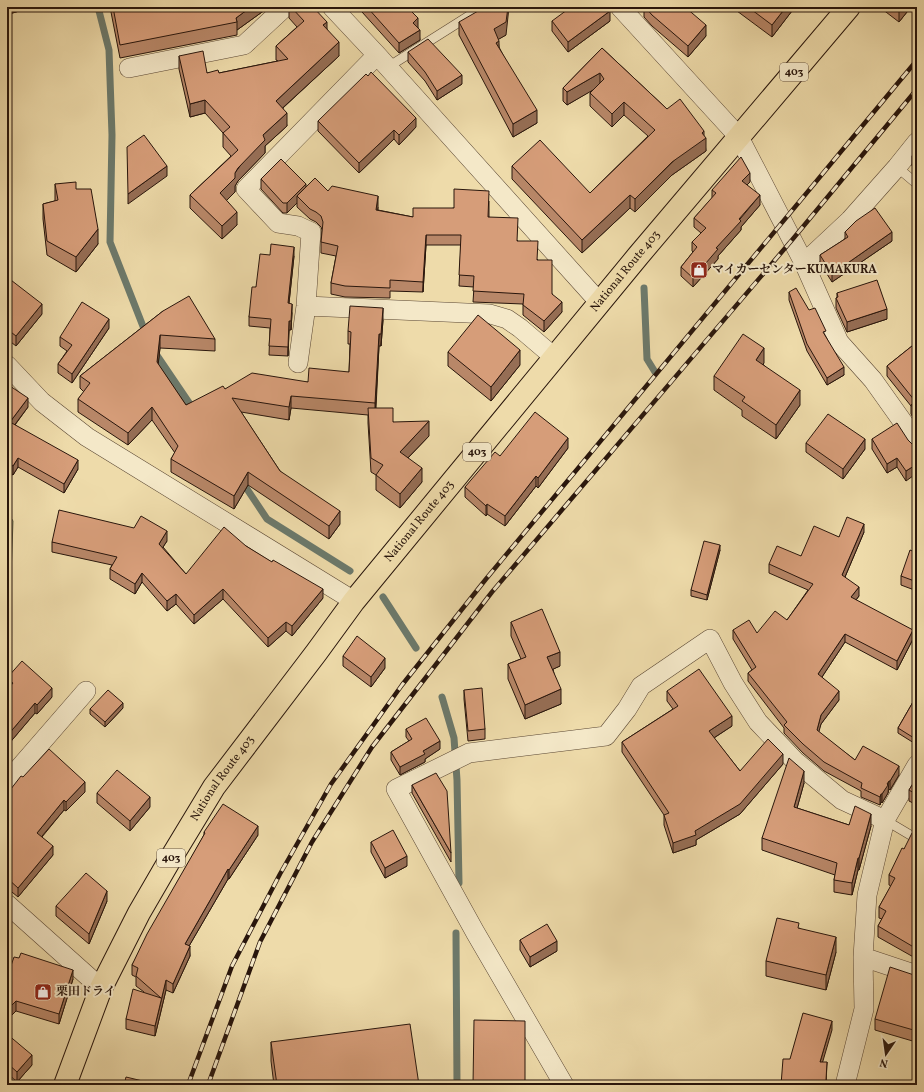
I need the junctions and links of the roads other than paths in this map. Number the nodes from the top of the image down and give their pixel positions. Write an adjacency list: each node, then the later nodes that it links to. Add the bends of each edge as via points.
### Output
1 (285, 7): 7 (street, via 244,45)
2 (332, 7): 6 (street)
3 (484, 7): 6 (lane)
4 (620, 7): 8 (street)
5 (849, 7): 8 (highway, National Route 403 / 403)
6 (382, 61): 13 (street); 14 (street, via 246,189 278,223 298,226 311,232)
7 (129, 68)
8 (739, 137): 12 (street); 13 (highway, National Route 403 / 403)
9 (917, 142): 10 (street)
10 (897, 167): 11 (lane); 12 (street, via 850,220)
11 (917, 184)
12 (804, 263): 18 (street, via 839,342 873,380)
13 (600, 303): 15 (highway, National Route 403 / 403)
14 (306, 306): 15 (street, via 490,314 507,319); 16 (street)
15 (554, 357): 19 (highway, National Route 403 / 403)
16 (298, 363)
17 (7, 365): 19 (street, via 42,402 87,437)
18 (917, 444)
19 (354, 601): 28 (highway, National Route 403 / 403, via 214,787 139,913)
20 (86, 691): 22 (street)
21 (917, 765): 23 (street)
22 (7, 782)
23 (885, 820): 24 (lane); 26 (street, via 866,895); 30 (street, via 842,800 795,761 758,722 710,640 641,686 606,736 469,753 396,789)
24 (917, 839)
25 (7, 904): 28 (street)
26 (863, 957): 27 (street); 31 (street, via 864,1009)
27 (917, 975)
28 (101, 988): 29 (highway, National Route 403 / 403)
29 (65, 1085)
30 (564, 1085)
31 (845, 1085)

